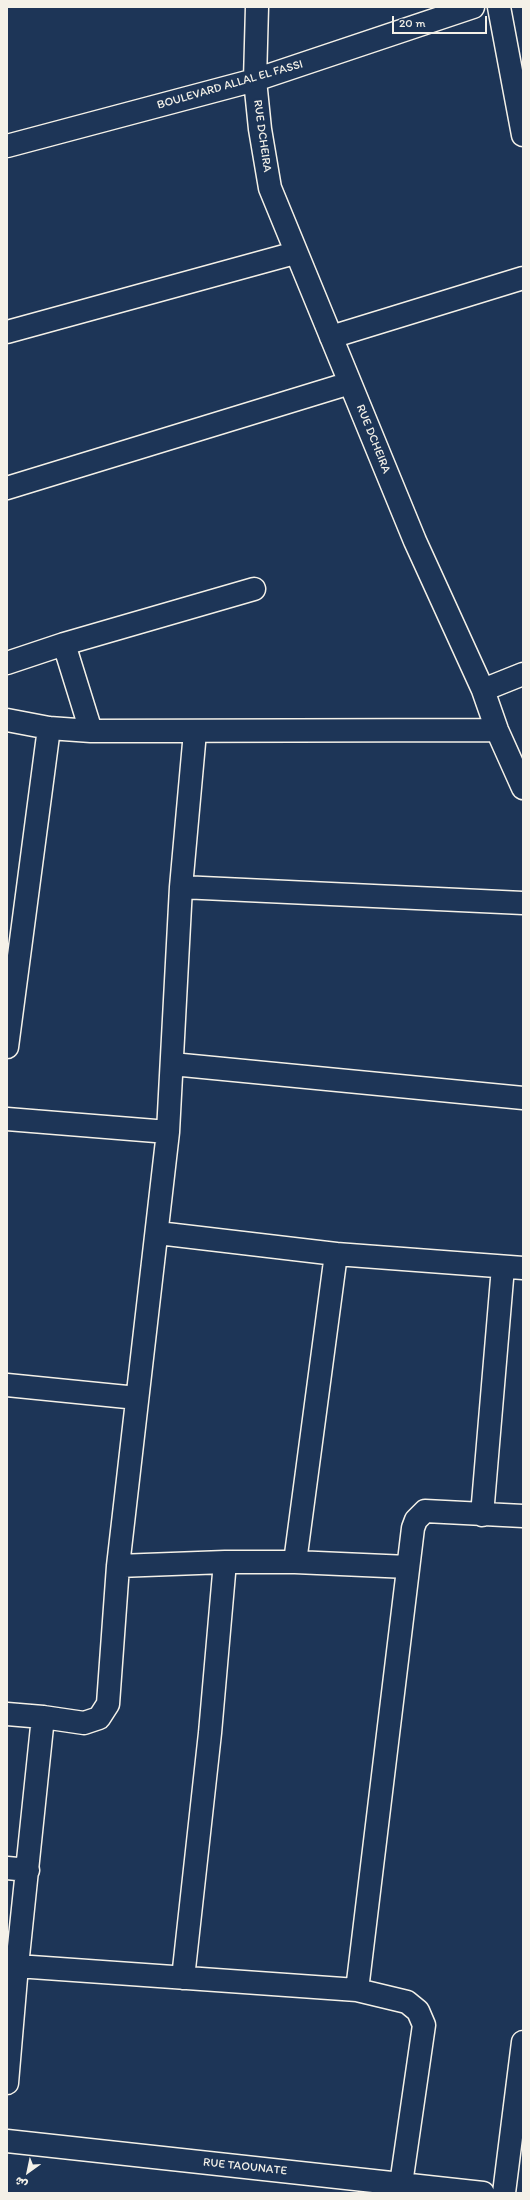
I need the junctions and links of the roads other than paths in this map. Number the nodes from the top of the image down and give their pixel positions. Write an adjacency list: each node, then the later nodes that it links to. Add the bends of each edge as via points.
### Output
1 (257, 7): 4 (street, RUE DCHEIRA)
2 (473, 7): 4 (street, BOULEVARD ALLAL EL FASSI)
3 (498, 7): 5 (street)
4 (255, 80): 6 (street, BOULEVARD ALLAL EL FASSI); 7 (street, RUE DCHEIRA, via 270,188)
5 (523, 135)
6 (7, 146)
7 (295, 253): 9 (street); 10 (street, RUE DCHEIRA)
8 (523, 278): 10 (street)
9 (7, 332)
10 (330, 337): 11 (street, RUE DCHEIRA)
11 (350, 383): 12 (street); 17 (street, RUE DCHEIRA, via 415,541)
12 (7, 488)
13 (254, 589): 14 (street)
14 (64, 644): 15 (street); 21 (street)
15 (7, 663)
16 (523, 674): 17 (street)
17 (483, 690): 20 (street, RUE DCHEIRA)
18 (7, 720): 19 (street)
19 (49, 728): 21 (street); 26 (street)
20 (497, 730): 22 (street); 23 (street, RUE DCHEIRA)
21 (91, 731): 22 (street)
22 (195, 732): 24 (street)
23 (523, 788)
24 (181, 887): 25 (street); 27 (street)
25 (523, 903)
26 (7, 1047)
27 (172, 1064): 28 (street); 30 (street)
28 (523, 1098)
29 (7, 1119): 30 (street)
30 (168, 1132): 31 (street)
31 (158, 1233): 32 (street); 35 (street)
32 (336, 1254): 33 (street); 39 (street)
33 (513, 1267): 36 (street)
34 (7, 1385): 35 (street)
35 (137, 1398): 40 (street)
36 (482, 1515): 37 (street); 41 (street, via 425,1511 421,1513 413,1528)
37 (523, 1516)
38 (225, 1562): 39 (street); 40 (street); 46 (street, via 210,1733)
39 (295, 1562): 41 (street)
40 (118, 1566): 43 (street, via 108,1704 99,1718 84,1723)
41 (408, 1567): 47 (street)
42 (7, 1714): 43 (street)
43 (43, 1717): 44 (street)
44 (17, 1869): 45 (street)
45 (16, 1966): 46 (street); 49 (street)
46 (183, 1978): 47 (street)
47 (358, 1990): 51 (street, via 407,2002 418,2011 424,2025)
48 (523, 2042): 53 (street)
49 (7, 2083)
50 (7, 2141): 51 (street, RUE TAOUNATE)
51 (401, 2184): 52 (street, RUE TAOUNATE)
52 (483, 2193)
53 (504, 2193)

